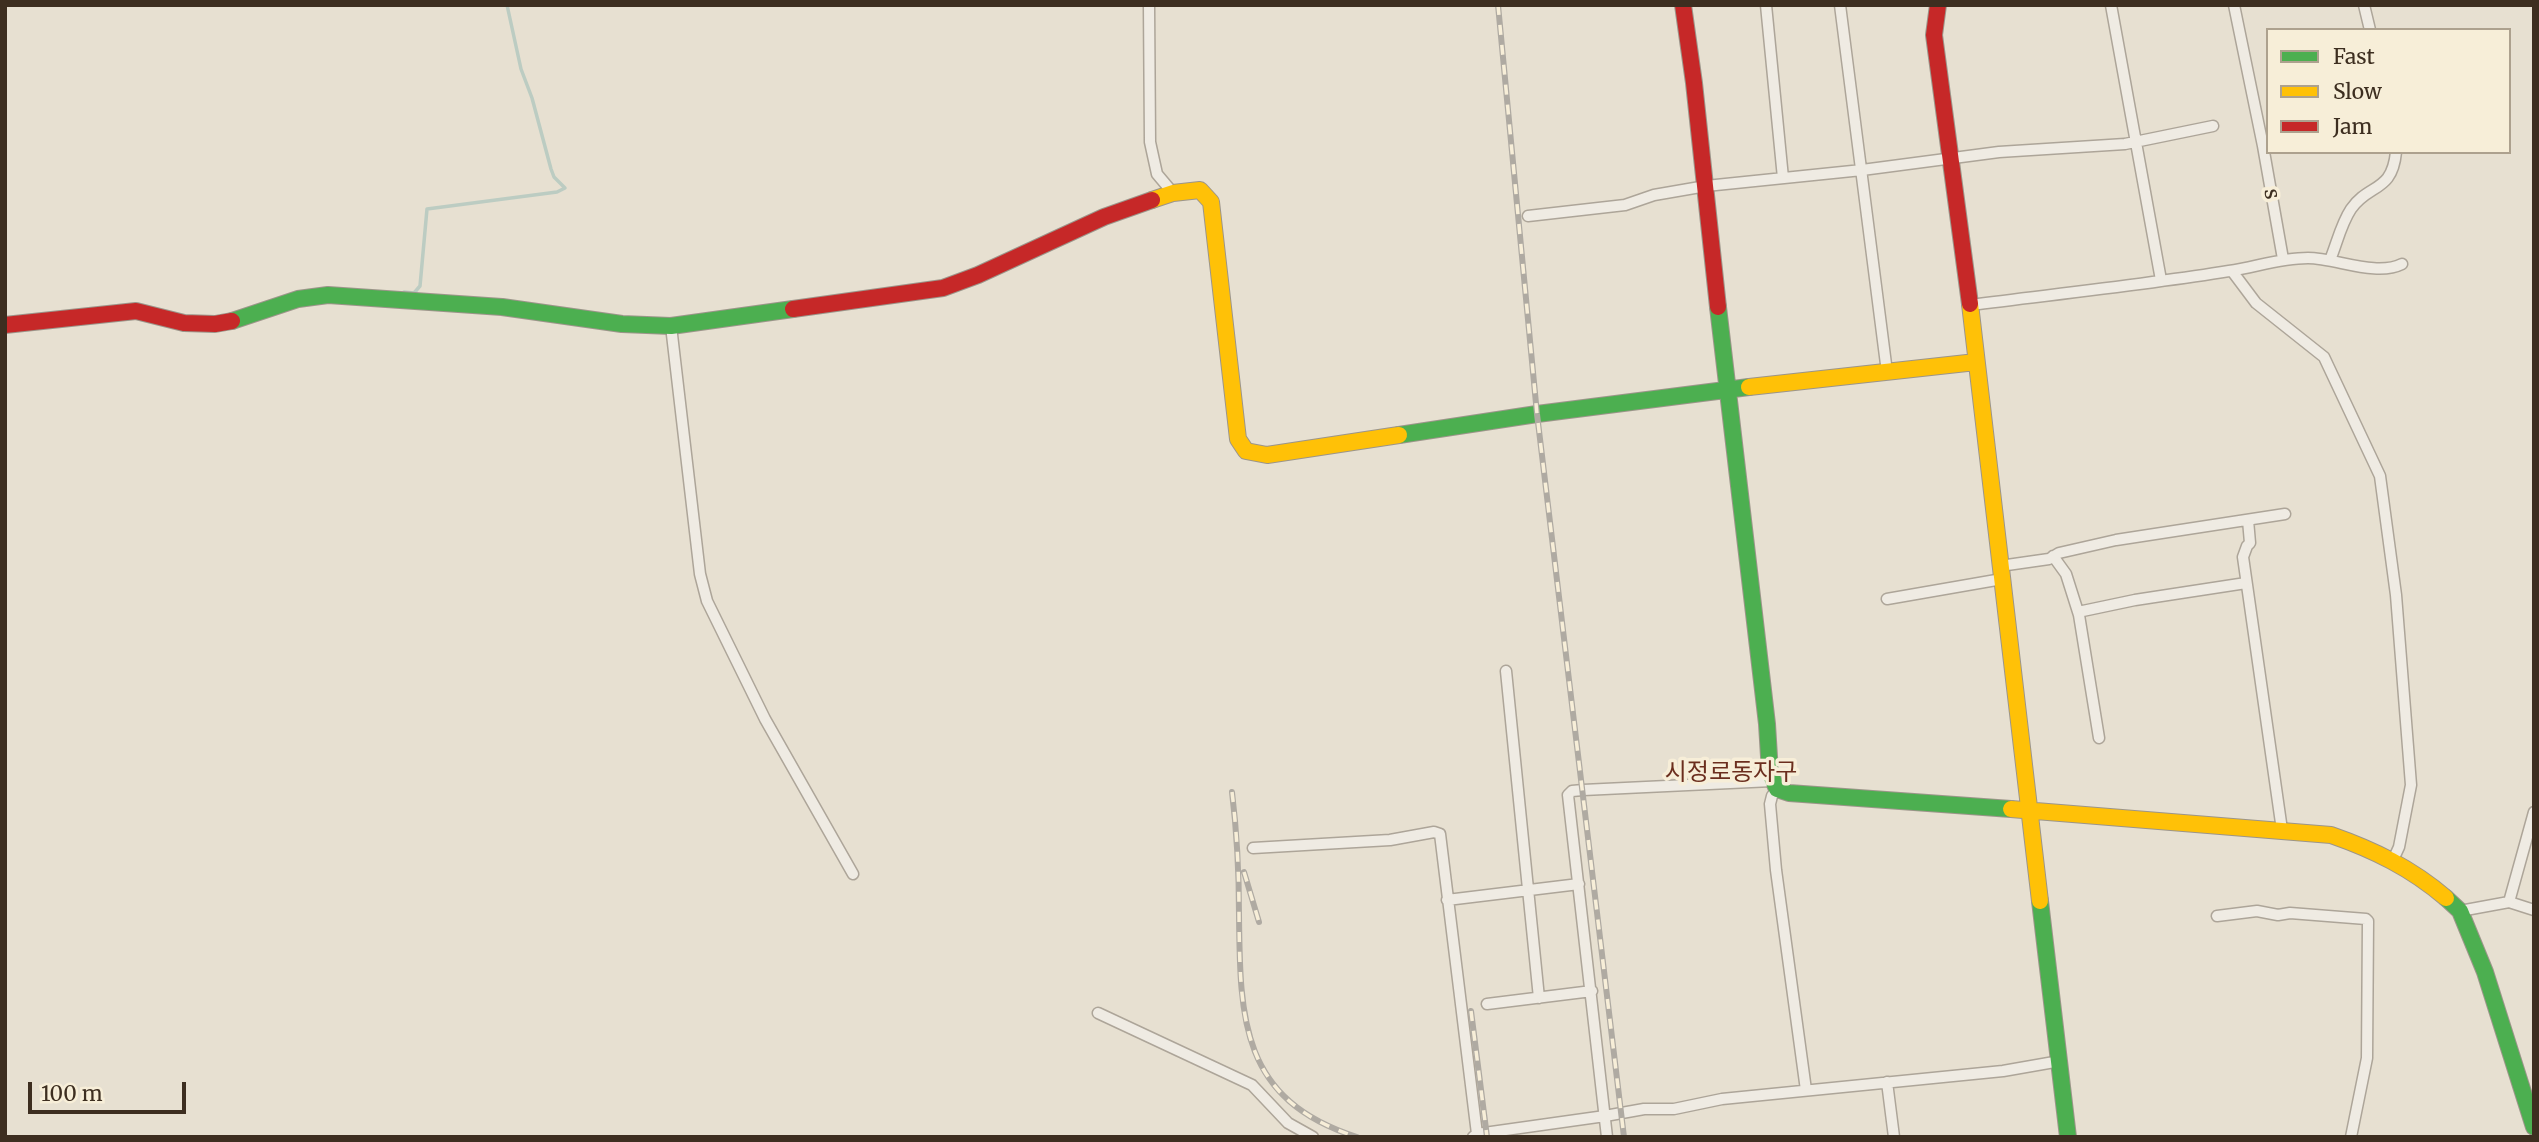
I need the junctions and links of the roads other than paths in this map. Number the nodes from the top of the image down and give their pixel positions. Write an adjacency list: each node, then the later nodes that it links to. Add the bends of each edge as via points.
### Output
1 (1149, 5): 17 (street, via 1150,142 1157,174)
2 (1683, 5): 16 (street)
3 (1766, 5): 15 (street)
4 (1840, 5): 14 (street)
5 (1938, 5): 13 (street, via 1934,35)
6 (2111, 5): 11 (street)
7 (2234, 5): 19 (street, s)
8 (2364, 5): 9 (street)
9 (2370, 28)
10 (2213, 126): 11 (street)
11 (2137, 141): 13 (street); 23 (street)
12 (2396, 154): 20 (street, via 2384,184 2353,206)
13 (1950, 158): 14 (street); 24 (street)
14 (1861, 170): 15 (street); 28 (street)
15 (1783, 178): 16 (street)
16 (1706, 186): 18 (street, via 1625,205); 29 (street)
17 (1173, 193): 26 (street, via 1104,217 943,288); 29 (street, via 1200,190 1211,202 1238,439 1251,455)
18 (1528, 216)
19 (2283, 258): 20 (street); 22 (street)
20 (2330, 260): 21 (street, via 2379,268)
21 (2402, 264)
22 (2232, 271): 23 (street); 44 (street, via 2256,303 2324,357 2380,476 2396,595 2411,785)
23 (2161, 280): 24 (street)
24 (1970, 304): 27 (street)
25 (5, 325): 26 (street, via 136,311 184,323 215,324 298,299 328,295 502,307)
26 (671, 326): 45 (street, via 707,601 765,719)
27 (1976, 362): 28 (street); 33 (street)
28 (1887, 372): 29 (street)
29 (1727, 388): 39 (street, via 1769,773)
30 (2286, 514): 31 (street)
31 (2248, 520): 32 (street, via 2116,540); 34 (street)
32 (2053, 556): 33 (street); 36 (street, via 2066,574)
33 (2001, 573): 35 (street); 40 (street)
34 (2246, 583): 36 (street); 42 (street)
35 (1887, 599)
36 (2078, 612): 38 (street)
37 (1506, 671): 47 (street)
38 (2099, 738)
39 (1775, 785): 40 (street, via 1789,793); 46 (street, via 1572,791 1568,803); 59 (street, via 1770,804 1776,870)
40 (2029, 811): 42 (street); 57 (street)
41 (2534, 812): 49 (street)
42 (2282, 830): 44 (street, via 2350,840)
43 (1253, 848): 48 (street, via 1390,840 1437,832)
44 (2393, 860): 51 (street)
45 (853, 874)
46 (1579, 884): 47 (street); 53 (street)
47 (1528, 890): 48 (street); 54 (street)
48 (1447, 900): 63 (street)
49 (2509, 902): 50 (street); 51 (street)
50 (2534, 910)
51 (2460, 911): 60 (street)
52 (2217, 916): 68 (street, via 2257,911 2368,921 2367,1058)
53 (1591, 991): 54 (street); 61 (street)
54 (1539, 998): 55 (street)
55 (1487, 1004)
56 (1098, 1013): 64 (street, via 1252,1085 1288,1123)
57 (2060, 1061): 58 (street, via 2003,1072); 67 (street)
58 (1887, 1082): 59 (street); 66 (street)
59 (1806, 1090): 61 (street)
60 (2529, 1091): 62 (street)
61 (1605, 1116): 63 (street); 65 (street)
62 (2534, 1127)
63 (1475, 1135)
64 (1313, 1137)
65 (1607, 1137)
66 (1894, 1137)
67 (2068, 1137)
68 (2351, 1137)

